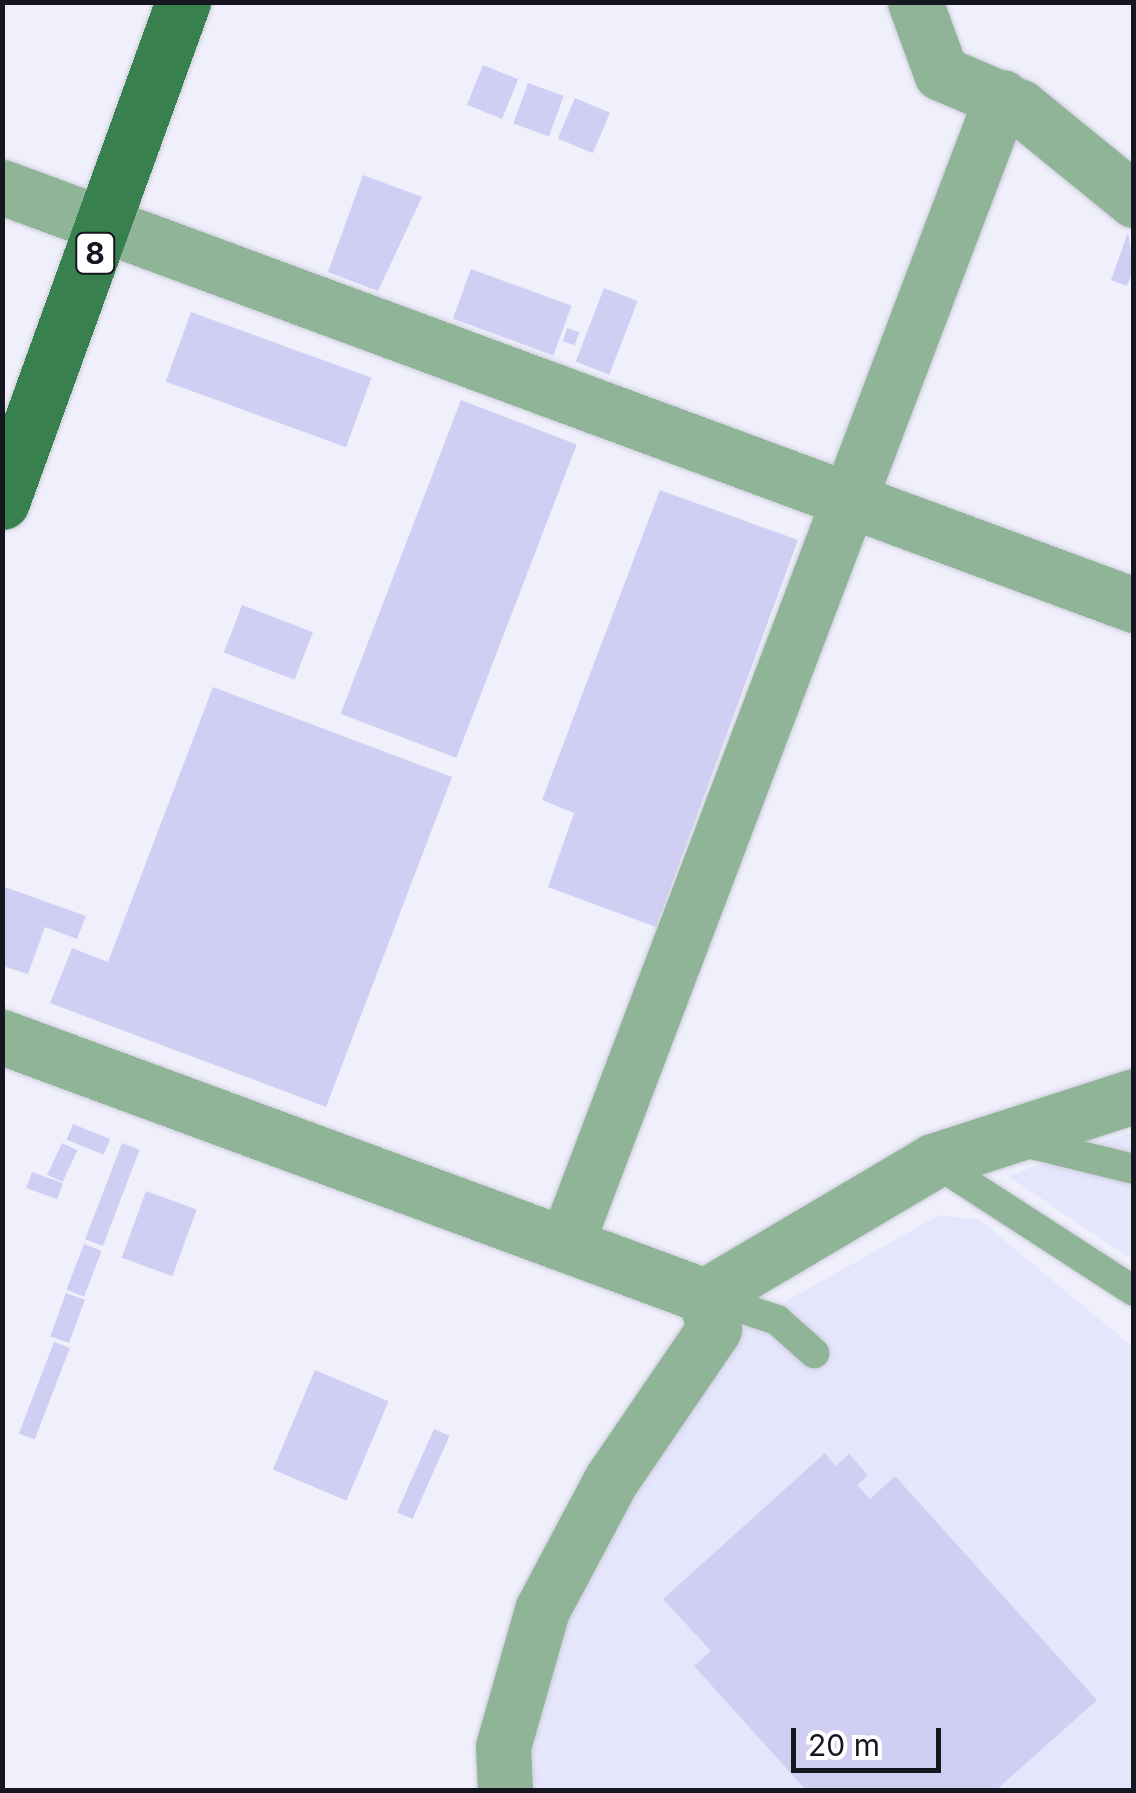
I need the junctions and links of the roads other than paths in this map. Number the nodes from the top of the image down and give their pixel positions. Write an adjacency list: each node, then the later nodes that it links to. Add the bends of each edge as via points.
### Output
1 (182, 2): 6 (main road, 8)
2 (915, 2): 3 (street, via 941,73)
3 (1002, 97): 5 (street); 7 (street)
4 (2, 187): 6 (street)
5 (1134, 200)
6 (105, 225): 7 (street); 8 (main road, 8)
7 (850, 500): 9 (street); 15 (street)
8 (2, 502)
9 (1134, 605)
10 (2, 1037): 15 (street)
11 (1134, 1096): 12 (street)
12 (997, 1135): 13 (street); 14 (lane)
13 (933, 1160): 16 (lane); 17 (street)
14 (1134, 1168)
15 (566, 1244): 17 (street)
16 (1134, 1291)
17 (706, 1296): 18 (lane, via 777,1320); 19 (street, via 714,1329 611,1480 542,1610 502,1747)
18 (814, 1353)
19 (505, 1790)

